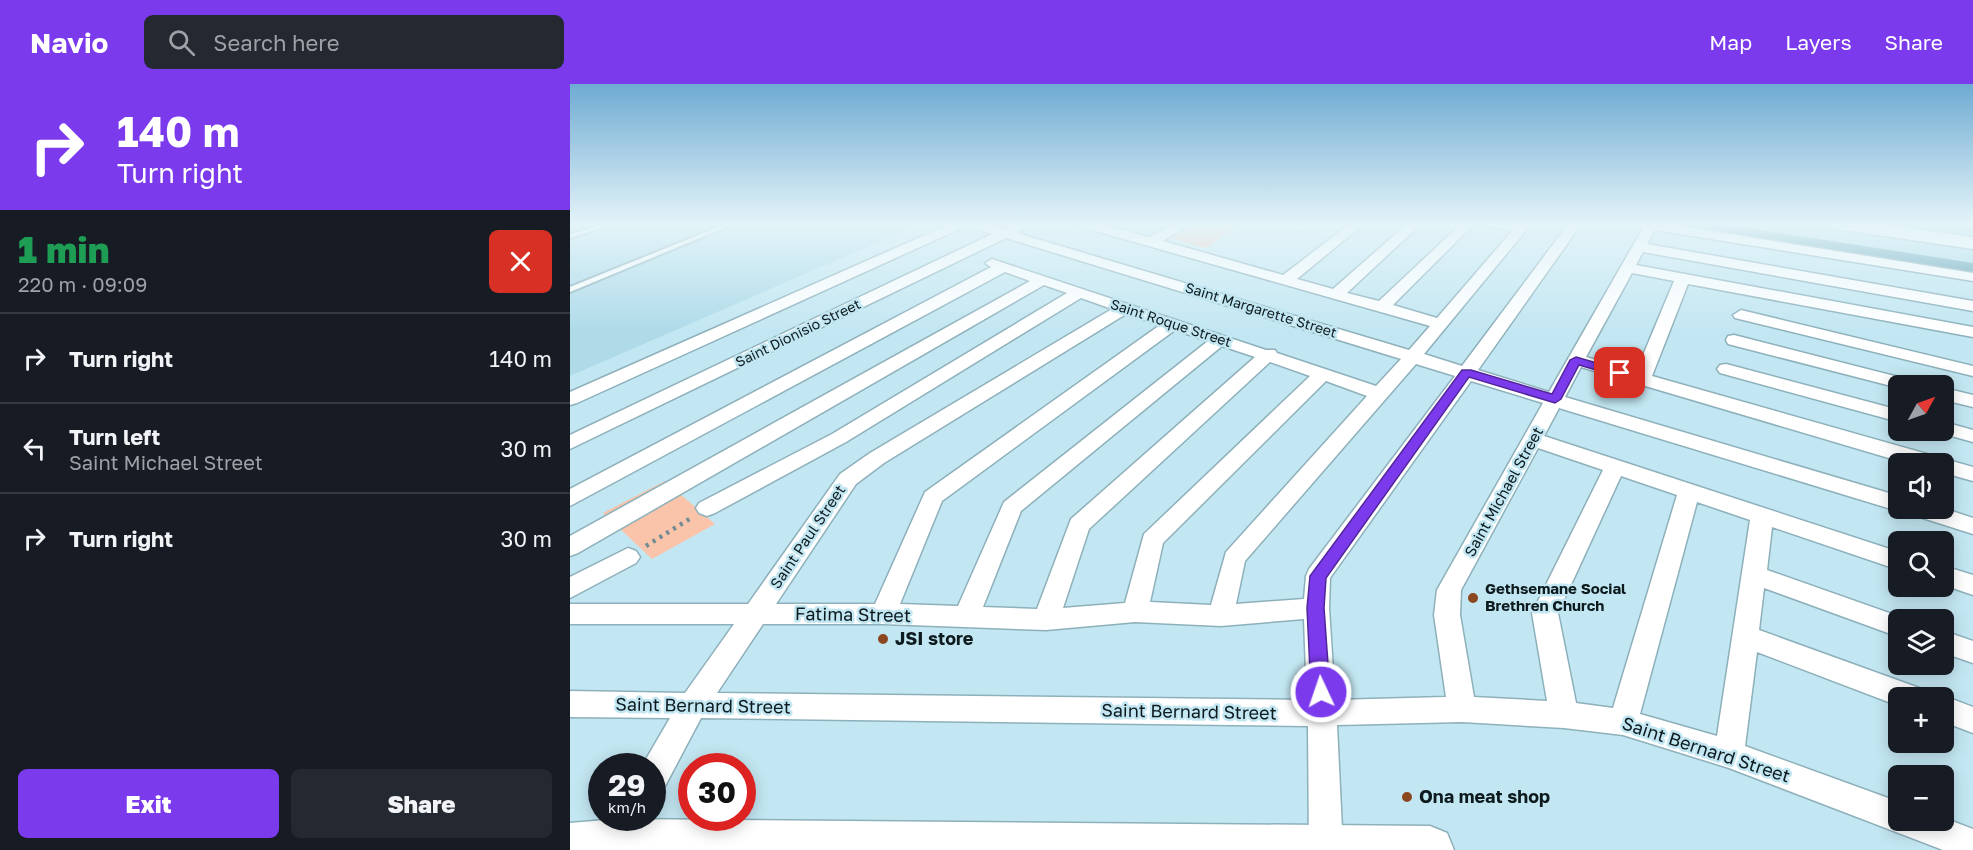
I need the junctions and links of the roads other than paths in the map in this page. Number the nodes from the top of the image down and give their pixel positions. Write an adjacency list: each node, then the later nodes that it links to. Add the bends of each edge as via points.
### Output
1 (646, 259): 21 (lane)
2 (882, 259): 45 (street)
3 (952, 259): 53 (street, Saint Dionisio Street)
4 (977, 259): 15 (street, Saint Roque Street)
5 (1090, 259): 35 (street, Saint Margarette Street)
6 (1214, 259): 20 (street)
7 (1313, 259): 20 (street)
8 (1376, 259): 24 (street)
9 (1433, 259): 27 (street)
10 (1496, 259): 29 (street)
11 (1550, 259): 39 (street)
12 (1632, 259): 16 (street, Saint Michael Street)
13 (1705, 259): 25 (street)
14 (1860, 259): 17 (street)
15 (1004, 267): 19 (street, Saint Roque Street); 59 (street)
16 (1627, 268): 18 (street); 36 (street, Saint Michael Street)
17 (1973, 277)
18 (1683, 278): 22 (street); 41 (street)
19 (1042, 280): 23 (street, Saint Roque Street); 65 (street)
20 (1286, 280): 24 (street)
21 (570, 290)
22 (1747, 290): 28 (street); 31 (street)
23 (1079, 293): 26 (street, Saint Roque Street); 61 (street, via 839,438)
24 (1336, 294): 27 (street)
25 (1973, 306)
26 (1124, 308): 30 (street, Saint Roque Street); 75 (street, Saint Paul Street, via 848,479)
27 (1381, 308): 29 (street)
28 (1741, 315): 33 (street); 38 (street)
29 (1441, 324): 35 (street)
30 (1171, 325): 32 (street, Saint Roque Street); 76 (street, via 933,497)
31 (1973, 332)
32 (1221, 339): 34 (street, Saint Roque Street); 78 (street, via 1012,507)
33 (1734, 340): 37 (street); 42 (street)
34 (1269, 354): 40 (street, Saint Roque Street); 79 (street, via 1079,525)
35 (1413, 356): 39 (street, Saint Margarette Street); 43 (street)
36 (1576, 360): 41 (street); 46 (street, Saint Michael Street)
37 (1726, 369): 47 (street); 49 (street)
38 (1973, 371)
39 (1466, 373): 46 (street, Saint Margarette Street); 72 (street, via 1318,576)
40 (1324, 374): 43 (street, Saint Roque Street); 73 (street, via 1152,540)
41 (1642, 380): 47 (street)
42 (1888, 380)
43 (1378, 393): 77 (street, via 1234,558)
44 (1954, 396): 48 (street)
45 (570, 399)
46 (1555, 399): 52 (street, Saint Michael Street); 60 (street, Saint Margarette Street)
47 (1718, 401): 54 (street)
48 (1973, 401)
49 (1888, 413)
50 (1954, 431): 51 (street)
51 (1973, 436)
52 (1533, 439): 55 (street); 87 (street, Saint Michael Street, via 1449,590 1447,615)
53 (570, 443)
54 (1897, 453)
55 (1615, 467): 58 (street); 90 (street, via 1545,613)
56 (1954, 469): 57 (street)
57 (1973, 474)
58 (1689, 491): 62 (street); 92 (street)
59 (570, 498)
60 (1888, 501)
61 (707, 508)
62 (1762, 515): 67 (street); 68 (street)
63 (1950, 519): 64 (street)
64 (1973, 526)
65 (570, 547)
66 (628, 557): 71 (street)
67 (1888, 557)
68 (1754, 575): 80 (street); 81 (street)
69 (1954, 578): 70 (street)
70 (1973, 585)
71 (570, 588)
72 (1316, 608): 77 (street, Fatima Street); 88 (street)
73 (1136, 612): 77 (street, Fatima Street); 79 (street, Fatima Street)
74 (570, 614): 75 (street, Fatima Street)
75 (755, 614): 76 (street, Fatima Street); 86 (street, Saint Paul Street)
76 (883, 614): 78 (street, Fatima Street)
77 (1221, 616)
78 (966, 618): 79 (street, Fatima Street)
79 (1046, 620)
80 (1888, 622)
81 (1745, 636): 84 (street); 94 (street)
82 (1954, 645): 83 (street)
83 (1973, 652)
84 (1888, 689)
85 (570, 704): 86 (street, Saint Bernard Street)
86 (693, 705): 88 (street, Saint Bernard Street); 93 (street, Saint Paul Street)
87 (1462, 709): 88 (street, Saint Bernard Street); 90 (street, Saint Bernard Street)
88 (1322, 713): 101 (street)
89 (1954, 713): 91 (street)
90 (1564, 715): 92 (street, Saint Bernard Street)
91 (1973, 720)
92 (1623, 722): 94 (street, Saint Bernard Street)
93 (666, 753)
94 (1729, 754): 95 (street, Saint Bernard Street)
95 (1888, 814)
96 (621, 831): 100 (street)
97 (659, 831): 101 (street)
98 (1936, 831): 99 (street)
99 (1973, 845)
100 (570, 847)
101 (1326, 850): 102 (street)
102 (1430, 850)

